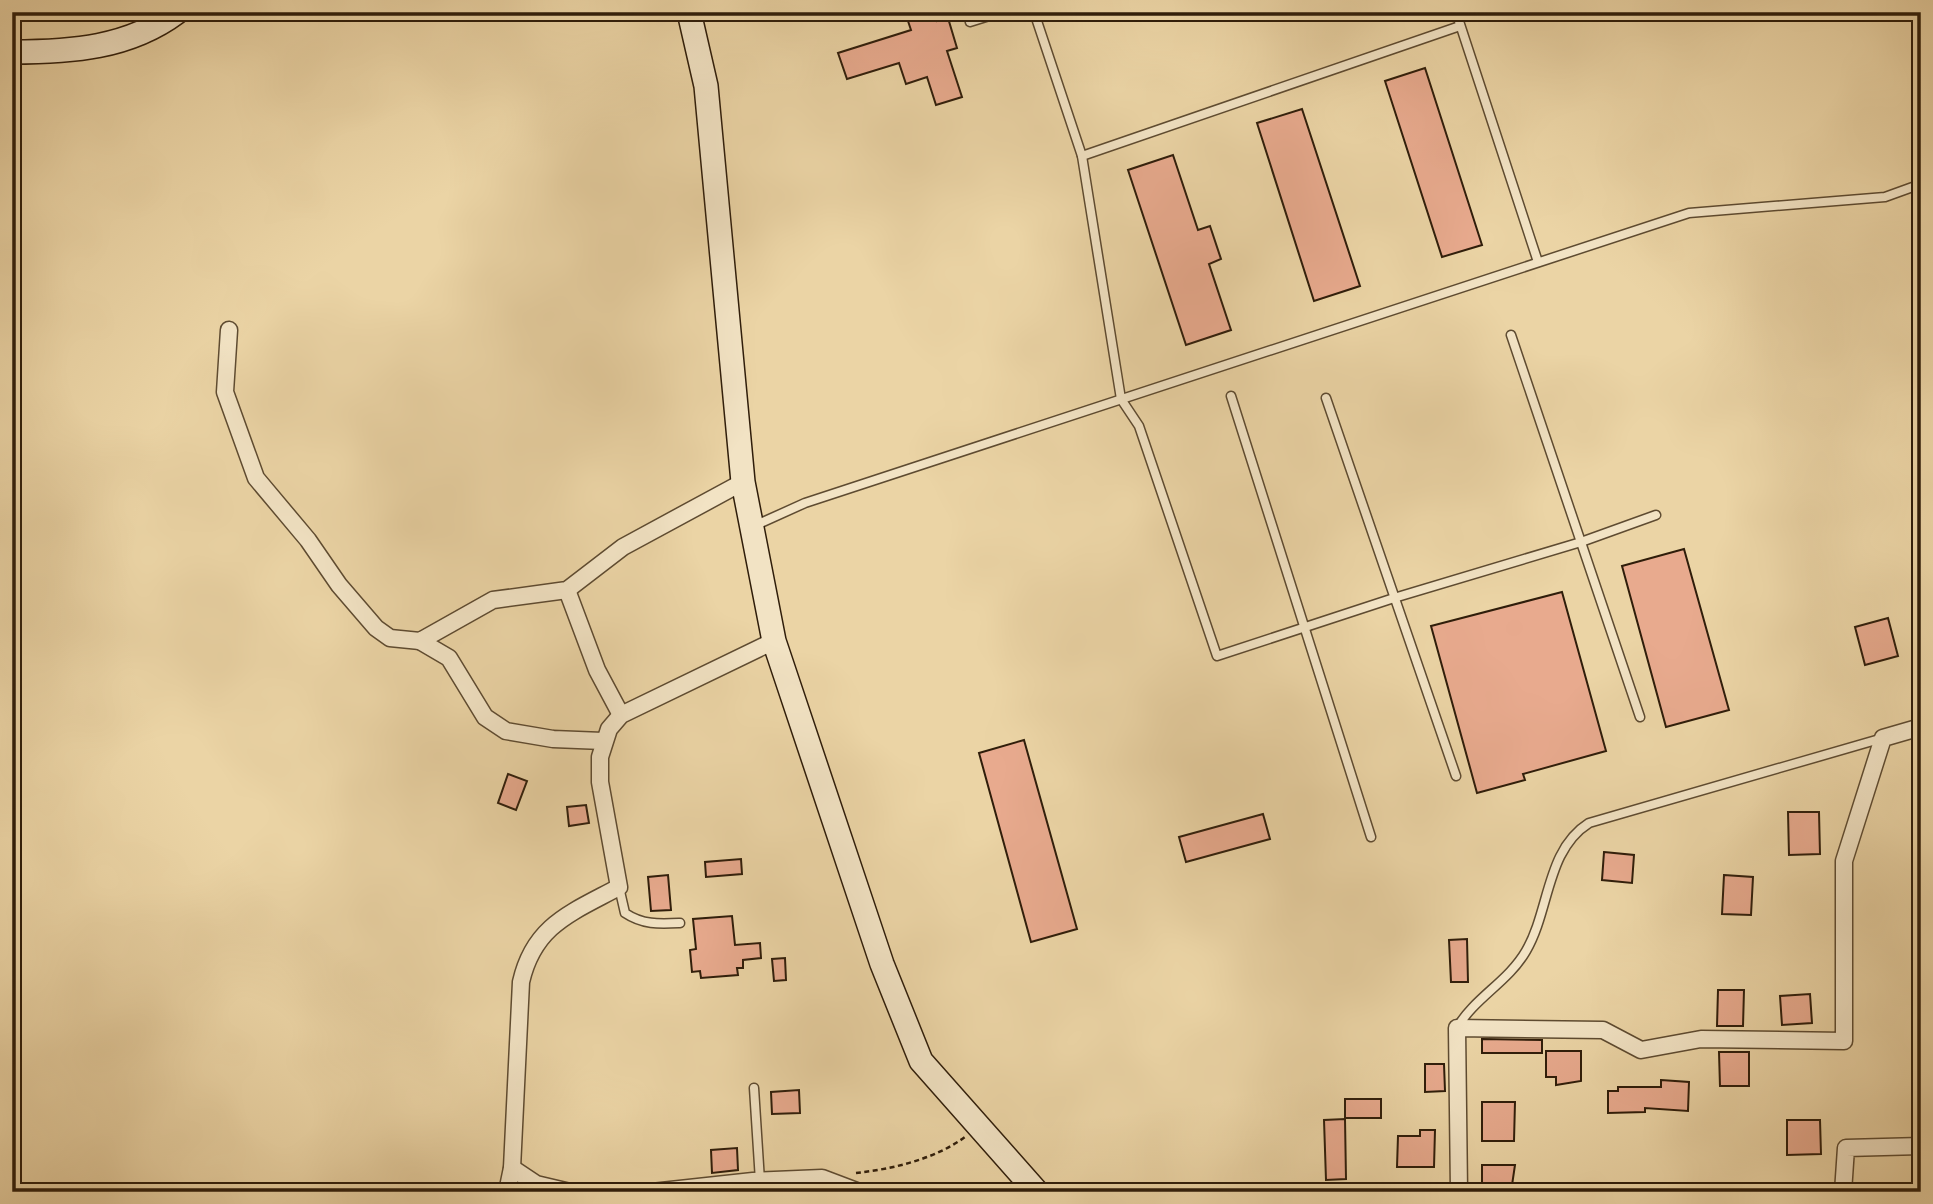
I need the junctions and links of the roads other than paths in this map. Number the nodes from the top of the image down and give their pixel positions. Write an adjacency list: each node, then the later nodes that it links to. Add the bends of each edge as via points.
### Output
1 (177, 12): 8 (street, via 159,26 105,46)
2 (689, 12): 17 (street, via 706,86)
3 (1002, 12): 6 (lane)
4 (1034, 12): 9 (lane)
5 (1456, 12): 7 (lane)
6 (970, 22)
7 (1460, 26): 9 (lane); 11 (lane)
8 (12, 52)
9 (1082, 156): 16 (lane)
10 (1921, 184): 11 (lane, via 1885,197 1689,213)
11 (1538, 262): 16 (lane)
12 (229, 330): 24 (street, via 225,392 256,478 376,628 390,638)
13 (1511, 335): 20 (lane)
14 (1231, 396): 23 (lane)
15 (1326, 398): 22 (lane)
16 (1121, 399): 19 (lane, via 805,503); 23 (lane, via 1139,426 1217,656)
17 (743, 482): 19 (street); 21 (street, via 622,547)
18 (1656, 514): 20 (lane)
19 (751, 528): 25 (street)
20 (1581, 542): 22 (lane); 27 (lane)
21 (567, 590): 24 (street, via 493,600); 26 (street, via 597,670)
22 (1394, 598): 23 (lane); 31 (lane)
23 (1304, 628): 32 (lane)
24 (420, 641): 30 (street, via 449,658 485,717 506,731)
25 (774, 641): 26 (street); 44 (street, via 883,964 921,1061)
26 (621, 715): 30 (street)
27 (1640, 717)
28 (1921, 727): 29 (street)
29 (1883, 738): 35 (lane, via 1589,823 1574,832 1564,846 1526,952); 35 (street, via 1844,861 1843,1041 1701,1039 1641,1050 1603,1030)
30 (603, 741): 33 (street, via 600,782)
31 (1456, 776)
32 (1370, 837)
33 (619, 887): 34 (lane, via 625,913 635,919 647,924); 38 (street, via 556,922 537,940 526,962 521,982)
34 (680, 923)
35 (1457, 1028): 45 (street)
36 (754, 1088): 39 (lane)
37 (1921, 1146): 46 (street, via 1846,1148)
38 (512, 1168): 40 (street); 41 (street, via 536,1184)
39 (760, 1181): 42 (street); 43 (street, via 822,1178)
40 (507, 1192)
41 (570, 1192)
42 (652, 1192)
43 (859, 1192)
44 (1037, 1192)
45 (1459, 1192)
46 (1843, 1192)

